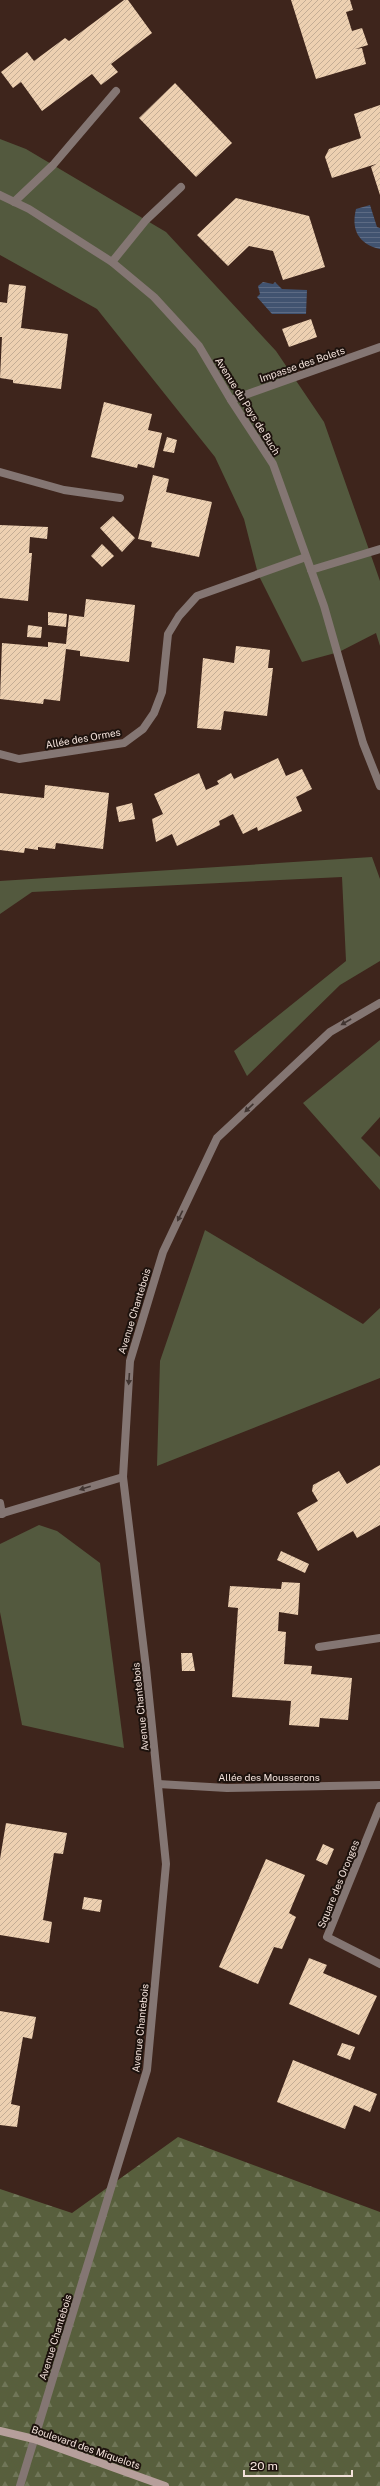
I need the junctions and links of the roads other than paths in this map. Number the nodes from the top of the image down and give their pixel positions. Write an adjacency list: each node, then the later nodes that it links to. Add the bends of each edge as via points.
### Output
1 (116, 91): 4 (street, via 53,165)
2 (181, 187): 5 (street, via 146,220)
3 (0, 195): 4 (street, Avenue du Pays de Buch)
4 (14, 202): 5 (street, Avenue du Pays de Buch)
5 (112, 262): 7 (street, Avenue du Pays de Buch, via 154,297 199,346)
6 (380, 347): 7 (street, Impasse des Bolets)
7 (231, 400): 11 (street, Avenue du Pays de Buch, via 273,464)
8 (0, 472): 9 (street, via 64,490)
9 (120, 498)
10 (380, 549): 12 (street)
11 (306, 557): 12 (street, Avenue du Pays de Buch); 13 (street, Allée des Ormes, via 197,596 179,616 168,634 162,692 154,714 143,730 124,743 19,759)
12 (311, 570): 14 (street, Avenue du Pays de Buch, via 339,652 363,743)
13 (0, 754)
14 (380, 786)
15 (380, 1003): 16 (street, Avenue Chantebois, one-way to 16, via 330,1032 217,1138 163,1252 130,1361)
16 (123, 1477): 18 (street, one-way to 18); 21 (street, Avenue Chantebois)
17 (0, 1503): 18 (street)
18 (1, 1514)
19 (380, 1638): 20 (street)
20 (319, 1647)
21 (158, 1784): 22 (street, Allée des Mousserons, via 227,1788); 26 (street, Avenue Chantebois, via 166,1864 147,2070)
22 (380, 1785)
23 (380, 1806): 24 (street, Square des Oronges, via 327,1937)
24 (380, 1964)
25 (0, 2431): 26 (main road, Boulevard des Miquelots)
26 (34, 2439): 27 (street, Avenue Chantebois); 28 (main road, Boulevard des Miquelots)
27 (20, 2486)
28 (165, 2486)

